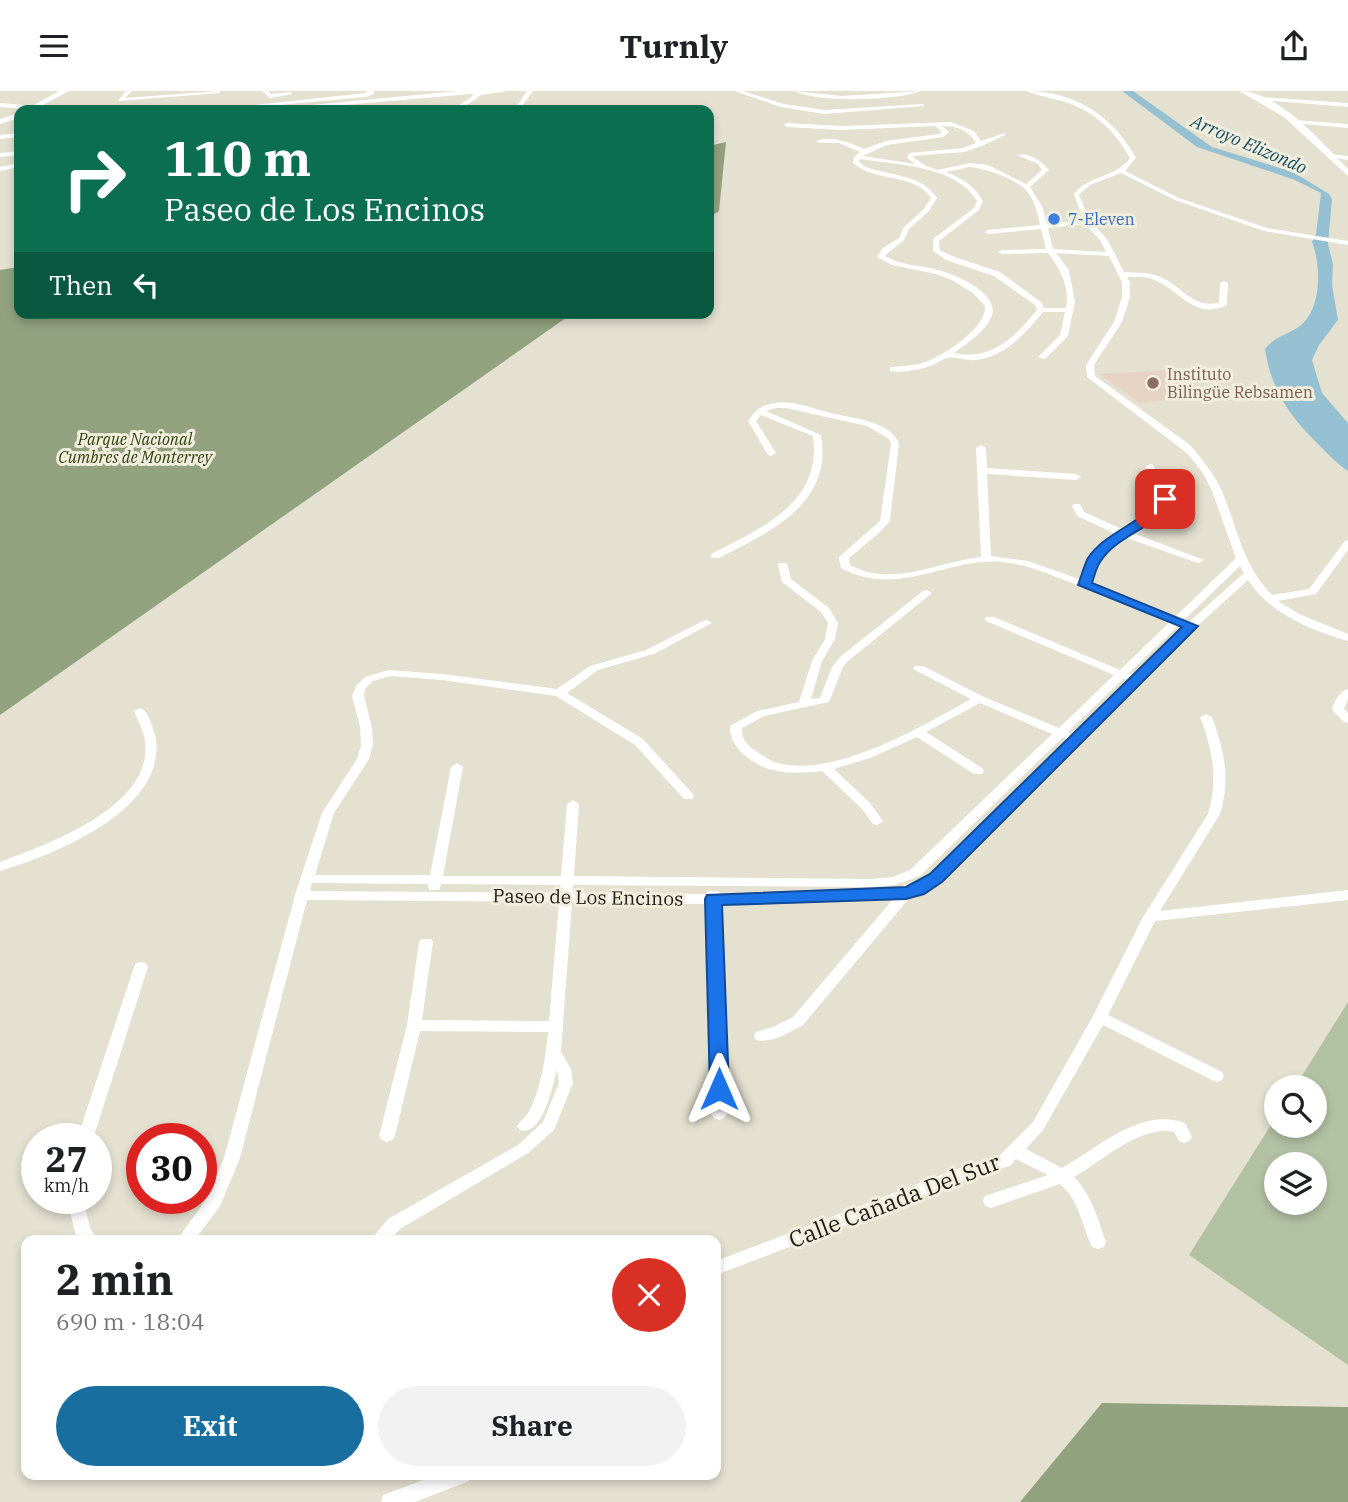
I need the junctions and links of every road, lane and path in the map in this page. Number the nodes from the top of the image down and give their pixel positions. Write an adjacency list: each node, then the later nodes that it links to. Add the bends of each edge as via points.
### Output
1 (65, 91): 17 (street)
2 (74, 91): 18 (street)
3 (129, 91): 13 (street, via 120,100)
4 (265, 91): 5 (street, via 270,96)
5 (324, 91)
6 (371, 91): 19 (street, via 366,96)
7 (504, 91): 14 (street)
8 (737, 91): 24 (street, via 783,106 824,112)
9 (797, 91): 10 (street, via 843,98)
10 (918, 91)
11 (1029, 91): 38 (street, via 1078,104 1105,117 1133,158)
12 (1268, 91): 15 (street)
13 (218, 92)
14 (481, 92): 20 (street); 21 (street); 22 (street)
15 (1247, 92): 16 (street)
16 (1262, 99): 23 (street); 25 (street)
17 (42, 105)
18 (45, 105)
19 (266, 105)
20 (324, 105)
21 (375, 105)
22 (463, 105)
23 (1348, 105)
24 (922, 106)
25 (1295, 122): 28 (street); 34 (street)
26 (936, 124): 27 (street); 31 (street, via 962,127 972,132); 32 (street, via 946,132 941,137 885,144)
27 (786, 125)
28 (1348, 126)
29 (1003, 134): 31 (street)
30 (819, 141): 32 (street, via 844,142)
31 (980, 145): 36 (street, via 911,154 910,158)
32 (860, 154): 36 (street); 56 (street, via 856,163 861,167 899,177 929,190 934,198 906,228 902,239 881,257 958,280 989,304 984,324)
33 (1020, 155): 40 (street, via 1046,170)
34 (1330, 156): 35 (street); 39 (street)
35 (1348, 158)
36 (927, 169): 37 (street)
37 (939, 171): 40 (street, via 984,166); 54 (street, via 971,186 980,201 967,218 935,240 937,251 997,274 1032,297)
38 (1119, 172): 41 (street); 42 (street, via 1077,191 1075,199)
39 (1348, 174)
40 (1027, 187): 44 (street, via 1039,206)
41 (1162, 194): 43 (street); 45 (street)
42 (1087, 222): 44 (street); 51 (street)
43 (1251, 225): 45 (street); 47 (street)
44 (1042, 226): 46 (street); 49 (street)
45 (1241, 227): 47 (street)
46 (988, 232)
47 (1265, 232): 48 (street)
48 (1345, 243)
49 (1050, 251): 50 (street); 51 (street); 55 (street, via 1065,270)
50 (1002, 252)
51 (1111, 254): 52 (street)
52 (1121, 274): 53 (street, via 1159,279 1186,301 1215,307 1223,305); 70 (street, via 1126,297 1118,322 1090,365 1091,377 1195,456 1216,488)
53 (1224, 283)
54 (1041, 310): 55 (street); 56 (street, via 996,354 968,359)
55 (1070, 310): 57 (street, via 1064,336)
56 (950, 355): 58 (street, via 923,367)
57 (1042, 357)
58 (893, 369)
59 (760, 412): 61 (street, via 752,421); 68 (street, via 817,435 814,479 792,513); 69 (street, via 771,406 796,406 867,422 893,438 885,521 847,554 844,562 851,571 883,579)
60 (981, 448): 63 (street)
61 (771, 453)
62 (1150, 467): 66 (street, via 1164,491 1164,503)
63 (984, 471): 64 (street); 69 (street)
64 (1076, 477)
65 (1076, 506): 66 (street, via 1087,518)
66 (1123, 533): 71 (street); 74 (street, via 1094,559)
67 (1348, 543): 76 (street, via 1312,591)
68 (715, 556)
69 (986, 559): 74 (street, via 1025,563)
70 (1241, 559): 73 (street); 78 (street)
71 (1199, 560)
72 (783, 565): 88 (street, via 786,580 825,610 833,623)
73 (1249, 574): 76 (street); 80 (street, Paseo de Los Encinos)
74 (1085, 585): 78 (street)
75 (928, 593): 88 (street, via 844,659 825,700)
76 (1269, 599): 81 (street, via 1293,615)
77 (990, 619): 83 (street)
78 (1177, 621): 80 (street); 83 (street)
79 (707, 623): 86 (street, via 650,652 594,668)
80 (1191, 626): 84 (street, Paseo de Los Encinos)
81 (1348, 638)
82 (919, 668): 87 (street)
83 (1122, 674): 84 (street); 93 (street)
84 (1137, 680): 94 (street, Paseo de Los Encinos)
85 (1348, 692): 91 (street, via 1338,710)
86 (559, 693): 98 (street, via 639,742); 102 (street, via 442,677 378,675 364,683 358,696 367,745 328,813)
87 (980, 699): 92 (street); 93 (street)
88 (804, 705): 96 (street, via 750,716 734,732 754,757 772,766 809,771)
89 (140, 711): 101 (street, via 151,729 151,762 124,803 71,839)
90 (1206, 717): 110 (street, Calle Cañada Del Sur, via 1221,763 1219,800)
91 (1348, 720)
92 (917, 732): 96 (street); 97 (street)
93 (1061, 733): 94 (street); 104 (street)
94 (1077, 740): 104 (street, Paseo de Los Encinos, via 936,878 918,890)
95 (457, 767): 105 (street)
96 (826, 768): 100 (street)
97 (978, 771)
98 (688, 796)
99 (573, 804): 106 (street)
100 (877, 821)
101 (0, 867)
102 (309, 879): 105 (street, Paseo de Los Encinos); 107 (street)
103 (712, 883): 104 (street, Paseo de Los Encinos); 106 (street, Paseo de Los Encinos); 109 (street)
104 (906, 885): 109 (street, Paseo de Los Encinos); 116 (street, via 799,1021)
105 (434, 889): 106 (street, Paseo de Los Encinos); 107 (street, Paseo de Los Encinos)
106 (566, 889): 109 (street, Paseo de Los Encinos); 115 (street)
107 (302, 895): 129 (street, via 232,1158 214,1201)
108 (1348, 895): 110 (street)
109 (713, 899): 119 (street)
110 (1150, 918): 113 (street, Calle Cañada Del Sur)
111 (426, 942): 114 (street)
112 (141, 967): 120 (street)
113 (1100, 1017): 118 (street); 124 (street, Calle Cañada Del Sur, via 1052,1105)
114 (414, 1025): 115 (street); 122 (street)
115 (554, 1027): 117 (street)
116 (761, 1036)
117 (554, 1052): 121 (street, via 542,1097); 130 (street, via 566,1083 549,1126 523,1149 394,1224)
118 (1217, 1076)
119 (719, 1114)
120 (90, 1123)
121 (525, 1126)
122 (387, 1136)
123 (1184, 1137): 125 (street, via 1180,1127 1159,1123)
124 (1015, 1151): 125 (street); 132 (street, Calle Cañada Del Sur, via 1004,1161)
125 (1063, 1176): 126 (street); 131 (street, via 1086,1203)
126 (991, 1201)
127 (78, 1214): 128 (street)
128 (85, 1235)
129 (188, 1235)
130 (384, 1235)
131 (1098, 1242)
132 (721, 1266)
133 (448, 1480): 134 (street)
134 (390, 1502)

